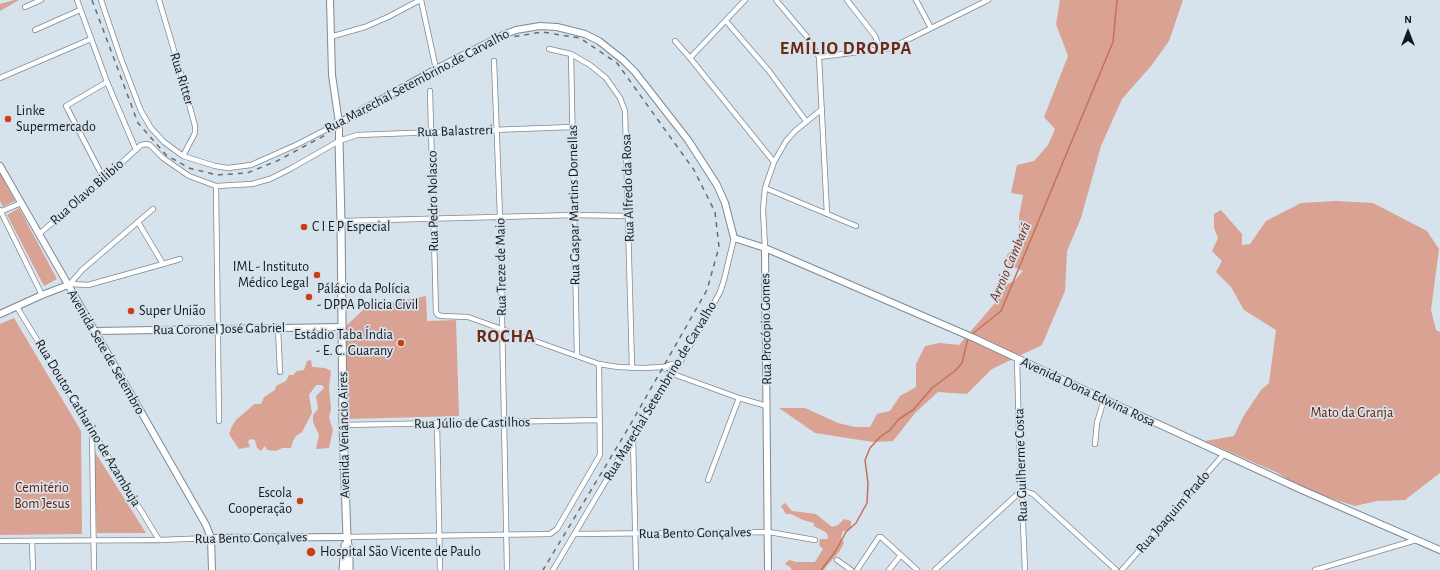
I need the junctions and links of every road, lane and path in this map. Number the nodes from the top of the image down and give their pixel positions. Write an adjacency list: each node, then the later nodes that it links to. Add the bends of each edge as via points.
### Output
1 (41, 0): 13 (street)
2 (77, 0): 14 (street)
3 (101, 0): 39 (street, Rua Marechal Setembrino de Carvalho, via 141,111 151,128 164,142)
4 (158, 0): 39 (street, Rua Ritter, via 196,126)
5 (330, 0): 18 (street)
6 (420, 0): 18 (street, via 365,27); 27 (street)
7 (745, 0): 15 (street)
8 (776, 0): 24 (street, via 808,38)
9 (847, 0): 22 (street, via 875,36)
10 (916, 0): 16 (street)
11 (988, 0): 12 (street)
12 (979, 2): 16 (street)
13 (25, 7)
14 (80, 10): 17 (street); 19 (street)
15 (726, 22): 25 (street); 32 (street, via 769,71)
16 (931, 28): 22 (street, via 899,45)
17 (35, 30)
18 (330, 37): 33 (street)
19 (92, 39): 28 (street); 29 (street)
20 (675, 42): 25 (street)
21 (549, 49): 23 (street, Rua Alfredo da Rosa)
22 (880, 50): 24 (street)
23 (571, 54): 34 (street, Rua Gaspar Martins Dornellas); 50 (street, Rua Alfredo da Rosa, via 606,78 620,98 625,111)
24 (819, 57): 31 (street)
25 (690, 58): 40 (street)
26 (494, 61): 35 (street, Rua Treze de Maio)
27 (436, 69): 33 (street, Rua Marechal Setembrino de Carvalho); 57 (street, Rua Marechal Setembrino de Carvalho, via 516,30 540,26 557,27 585,34 599,41 635,72 688,140 725,202)
28 (0, 78)
29 (107, 82): 38 (street); 42 (street, via 66,106)
30 (430, 91): 36 (street, Rua Pedro Nolasco)
31 (822, 109): 32 (street, Rua Procópio Gomes); 48 (street)
32 (806, 121): 40 (street, Rua Procópio Gomes, via 786,141)
33 (339, 123): 37 (street); 39 (street, Rua Marechal Setembrino de Carvalho, via 251,165 228,168)
34 (572, 127): 35 (street, Rua Balastreri); 49 (street, Rua Gaspar Martins Dornellas)
35 (497, 130): 36 (street, Rua Balastreri); 51 (street, Rua Treze de Maio)
36 (432, 131): 37 (street, Rua Balastreri, via 357,135); 52 (street, Rua Pedro Nolasco)
37 (339, 141): 43 (street, Rua Marechal Setembrino de Carvalho, via 270,179 252,184); 53 (main road, Avenida Venâncio Aires)
38 (136, 150): 42 (street, Rua Olavo Bilibio); 43 (street, Rua Marechal Setembrino de Carvalho, via 141,145 150,145 163,158 189,176)
39 (183, 156)
40 (774, 162): 44 (street, Rua Procópio Gomes)
41 (0, 166): 45 (street, Avenida Sete de Setembro)
42 (104, 179): 56 (street, Rua Olavo Bilibio)
43 (216, 186): 67 (street)
44 (766, 188): 48 (street); 58 (street, Rua Procópio Gomes)
45 (21, 203): 47 (street); 56 (street, Avenida Sete de Setembro)
46 (153, 209): 54 (street)
47 (0, 211): 62 (street)
48 (827, 214): 55 (street)
49 (575, 215): 50 (street); 51 (street); 70 (street, Rua Gaspar Martins Dornellas)
50 (629, 216): 75 (street, Rua Alfredo da Rosa)
51 (500, 217): 52 (street); 68 (street, Rua Treze de Maio)
52 (434, 219): 53 (street); 68 (street, Rua Pedro Nolasco, via 436,312 442,316 468,317)
53 (342, 221): 65 (main road, Avenida Venâncio Aires)
54 (138, 222): 60 (street); 61 (street, via 82,270)
55 (856, 226)
56 (39, 234): 61 (street, Avenida Sete de Setembro)
57 (734, 238): 58 (street, Avenida Dona Edwina Rosa); 72 (street, Rua Marechal Setembrino de Carvalho, via 720,292)
58 (765, 248): 71 (street, Avenida Dona Edwina Rosa, via 974,338); 80 (street, Rua Procópio Gomes)
59 (180, 259): 60 (street)
60 (163, 264): 61 (street, via 88,285)
61 (69, 285): 62 (street); 69 (street, Avenida Sete de Setembro)
62 (42, 295): 63 (street)
63 (17, 307): 64 (street); 86 (street, Rua Doutor Catharino de Azambuja)
64 (0, 314)
65 (342, 327): 66 (street, Rua Coronel José Gabriel); 85 (main road, Avenida Venâncio Aires)
66 (278, 328): 67 (street, Rua Coronel José Gabriel); 76 (street)
67 (218, 330): 69 (street, Rua Coronel José Gabriel); 82 (street)
68 (502, 330): 70 (street); 83 (street, Rua Treze de Maio)
69 (95, 331): 98 (street, Avenida Sete de Setembro)
70 (577, 355): 73 (street)
71 (1018, 360): 79 (street, Avenida Dona Edwina Rosa); 91 (street, Rua Guilherme Costa)
72 (680, 362): 74 (street); 77 (street, Rua Marechal Setembrino de Carvalho)
73 (599, 364): 75 (street); 81 (street)
74 (663, 367): 75 (street); 77 (street)
75 (632, 368)
76 (280, 372)
77 (673, 374): 78 (street); 87 (street, Rua Marechal Setembrino de Carvalho)
78 (739, 398): 80 (street); 90 (street)
79 (1104, 399): 88 (street, via 1097,423); 89 (street, Avenida Dona Edwina Rosa)
80 (766, 406): 92 (street, Rua Procópio Gomes)
81 (600, 420): 83 (street, Rua Júlio de Castilhos); 95 (street, Rua Bento Gonçalves, via 600,455 557,529 550,534)
82 (219, 421)
83 (505, 422): 84 (street, Rua Júlio de Castilhos); 95 (street, Rua Treze de Maio)
84 (437, 424): 85 (street, Rua Júlio de Castilhos); 96 (street)
85 (343, 425): 97 (main road, Avenida Venâncio Aires)
86 (92, 429): 99 (street); 100 (street, Rua Doutor Catharino de Azambuja)
87 (633, 438): 93 (street, Rua Marechal Setembrino de Carvalho); 94 (street)
88 (1095, 444)
89 (1224, 454): 102 (street, Avenida Dona Edwina Rosa); 125 (street, Rua Joaquim Prado)
90 (708, 480)
91 (1022, 490): 122 (street); 123 (street, Rua Guilherme Costa); 124 (street, via 1033,494)
92 (768, 532): 94 (street, Rua Bento Gonçalves); 101 (street, Rua Bento Gonçalves); 117 (street, Rua Procópio Gomes)
93 (575, 534): 94 (street, Rua Bento Gonçalves); 115 (street, Rua Marechal Setembrino de Carvalho)
94 (635, 534): 116 (street)
95 (507, 535): 96 (street, Rua Bento Gonçalves); 114 (street, Rua Treze de Maio)
96 (439, 536): 97 (street, Rua Bento Gonçalves); 113 (street)
97 (346, 537): 98 (street, Rua Bento Gonçalves); 111 (main road, Avenida Venâncio Aires); 112 (main road, Avenida Venâncio Aires)
98 (211, 538): 100 (street, Rua Bento Gonçalves); 110 (street)
99 (94, 540): 100 (street, Rua Bento Gonçalves); 104 (street, Rua Bento Gonçalves); 109 (street)
100 (159, 540)
101 (815, 540)
102 (1416, 540): 105 (street, Avenida Dona Edwina Rosa); 126 (street)
103 (0, 541): 104 (street, Rua Bento Gonçalves)
104 (32, 541): 108 (street)
105 (1440, 550)
106 (901, 554): 119 (street, via 881,536); 120 (street); 121 (street)
107 (837, 560): 118 (street)
108 (33, 570)
109 (94, 570)
110 (212, 570)
111 (343, 570)
112 (349, 570)
113 (440, 570)
114 (507, 570)
115 (553, 570)
116 (636, 570)
117 (768, 570)
118 (851, 570)
119 (857, 570)
120 (889, 570)
121 (917, 570)
122 (935, 570)
123 (1025, 570)
124 (1116, 570)
125 (1122, 570)
126 (1315, 570)

